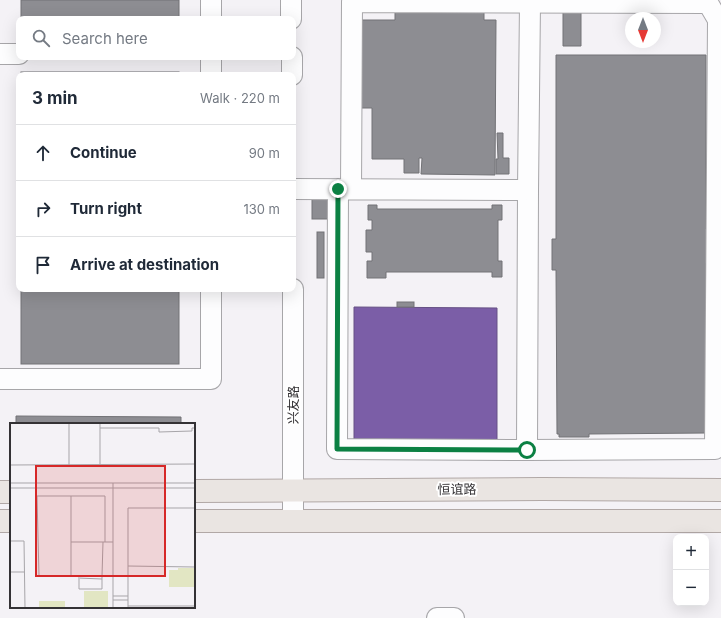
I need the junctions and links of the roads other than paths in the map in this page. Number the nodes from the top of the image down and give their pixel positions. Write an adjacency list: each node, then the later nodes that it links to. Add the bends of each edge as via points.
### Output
1 (211, 0): 6 (street)
2 (291, 0): 7 (street)
3 (352, 1): 4 (street); 15 (street)
4 (489, 1): 5 (street)
5 (530, 3): 16 (street); 20 (street, via 708,3 718,20 715,449)
6 (211, 16)
7 (291, 16)
8 (0, 54): 9 (street)
9 (16, 54)
10 (211, 60): 12 (street)
11 (292, 60): 13 (street)
12 (211, 72)
13 (292, 72)
14 (296, 189): 15 (street)
15 (345, 189): 16 (street); 20 (street, via 337,449)
16 (528, 190): 20 (street)
17 (211, 292): 19 (street, via 211,379)
18 (292, 292): 22 (street, 兴友路)
19 (0, 379)
20 (527, 450)
21 (721, 490): 22 (main road, 恒谊路)
22 (293, 491): 23 (main road, 恒谊路); 25 (street, 兴友路)
23 (195, 492)
24 (195, 521): 25 (main road)
25 (293, 521): 26 (main road)
26 (721, 521)
27 (437, 618): 28 (street)
28 (454, 618)

